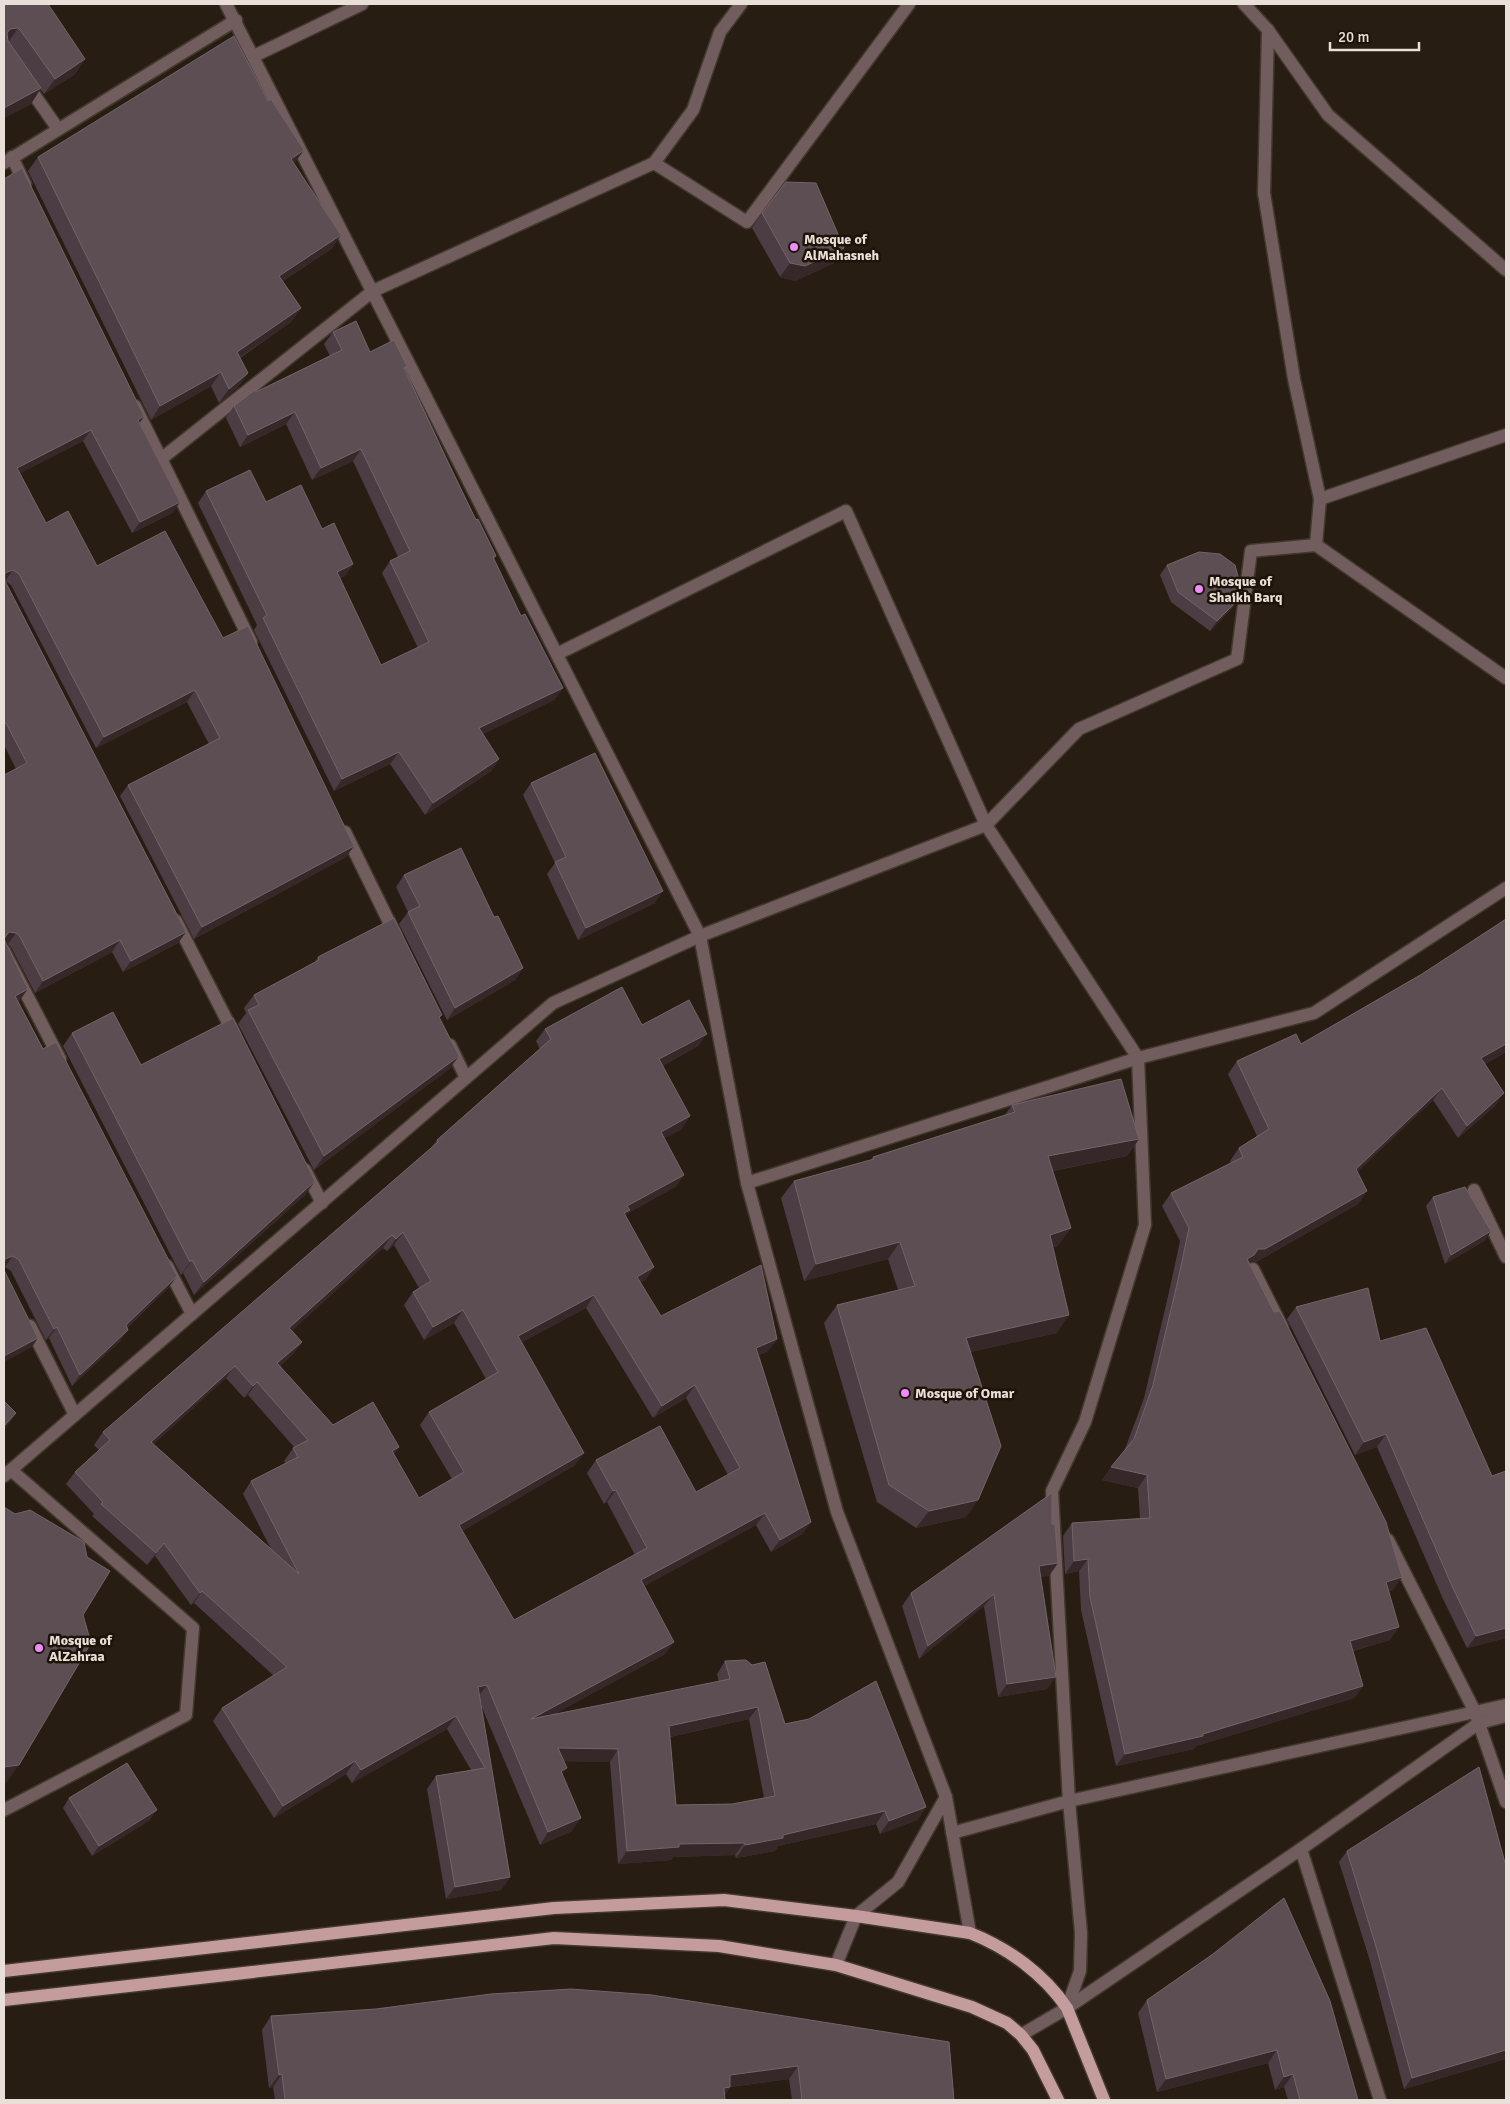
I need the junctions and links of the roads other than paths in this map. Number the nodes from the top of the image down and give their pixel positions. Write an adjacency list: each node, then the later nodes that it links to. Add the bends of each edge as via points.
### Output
1 (226, 4): 6 (street)
2 (362, 4): 8 (street)
3 (741, 4): 12 (street, via 720,32 693,110)
4 (909, 4): 12 (street, via 747,222)
5 (1244, 4): 7 (street)
6 (236, 20): 8 (street); 10 (street)
7 (1268, 30): 14 (street, via 1328,115); 19 (street, via 1264,193 1294,379)
8 (254, 56): 15 (street)
9 (20, 74): 10 (street)
10 (58, 129): 11 (street)
11 (8, 160): 13 (street)
12 (654, 163): 15 (street)
13 (30, 193)
14 (1506, 270)
15 (373, 291): 18 (street); 22 (street)
16 (130, 397): 18 (street)
17 (1506, 435): 19 (street)
18 (161, 459): 21 (street)
19 (1320, 499): 20 (street)
20 (1316, 545): 23 (street); 25 (street, via 1251,551 1237,659 1079,729)
21 (257, 654)
22 (557, 654): 25 (street, via 846,511); 28 (street)
23 (1506, 678)
24 (340, 822): 29 (street)
25 (986, 824): 28 (street); 33 (street)
26 (1506, 888): 33 (street, via 1314,1013)
27 (172, 914): 32 (street)
28 (700, 936): 35 (street, via 553,1003); 37 (street)
29 (401, 946)
30 (4, 950): 34 (street)
31 (444, 1034): 35 (street)
32 (240, 1045)
33 (1138, 1058): 37 (street); 53 (street, via 1145,1225 1085,1422 1052,1491)
34 (68, 1075)
35 (466, 1078): 39 (street)
36 (299, 1159): 39 (street)
37 (747, 1183): 52 (street, via 837,1512)
38 (1474, 1190): 41 (street)
39 (322, 1203): 43 (street)
40 (160, 1252): 43 (street)
41 (1506, 1257)
42 (1253, 1269): 45 (street)
43 (192, 1314): 46 (street)
44 (26, 1319): 46 (street)
45 (1288, 1340)
46 (75, 1415): 47 (street)
47 (8, 1473): 55 (street, via 193,1628 186,1715)
48 (1382, 1526): 51 (street)
49 (1506, 1705): 51 (street)
50 (1506, 1716): 51 (street)
51 (1477, 1718): 53 (street); 54 (street); 57 (street)
52 (946, 1797): 56 (street); 58 (street, via 898,1882)
53 (1068, 1801): 56 (street); 63 (street, via 1082,1952)
54 (1506, 1802)
55 (4, 1810)
56 (952, 1833): 59 (street)
57 (1300, 1849): 63 (street); 67 (street)
58 (856, 1916): 59 (main road); 60 (street); 61 (main road, via 724,1900 554,1908)
59 (970, 1933): 63 (main road, via 1021,1961)
60 (836, 1965): 62 (main road, via 719,1946 554,1938); 64 (main road, via 972,2007 1007,2023)
61 (4, 1971)
62 (4, 2000)
63 (1067, 2008): 64 (street); 66 (main road)
64 (1021, 2035): 65 (main road, via 1033,2050)
65 (1058, 2100)
66 (1104, 2100)
67 (1380, 2100)

